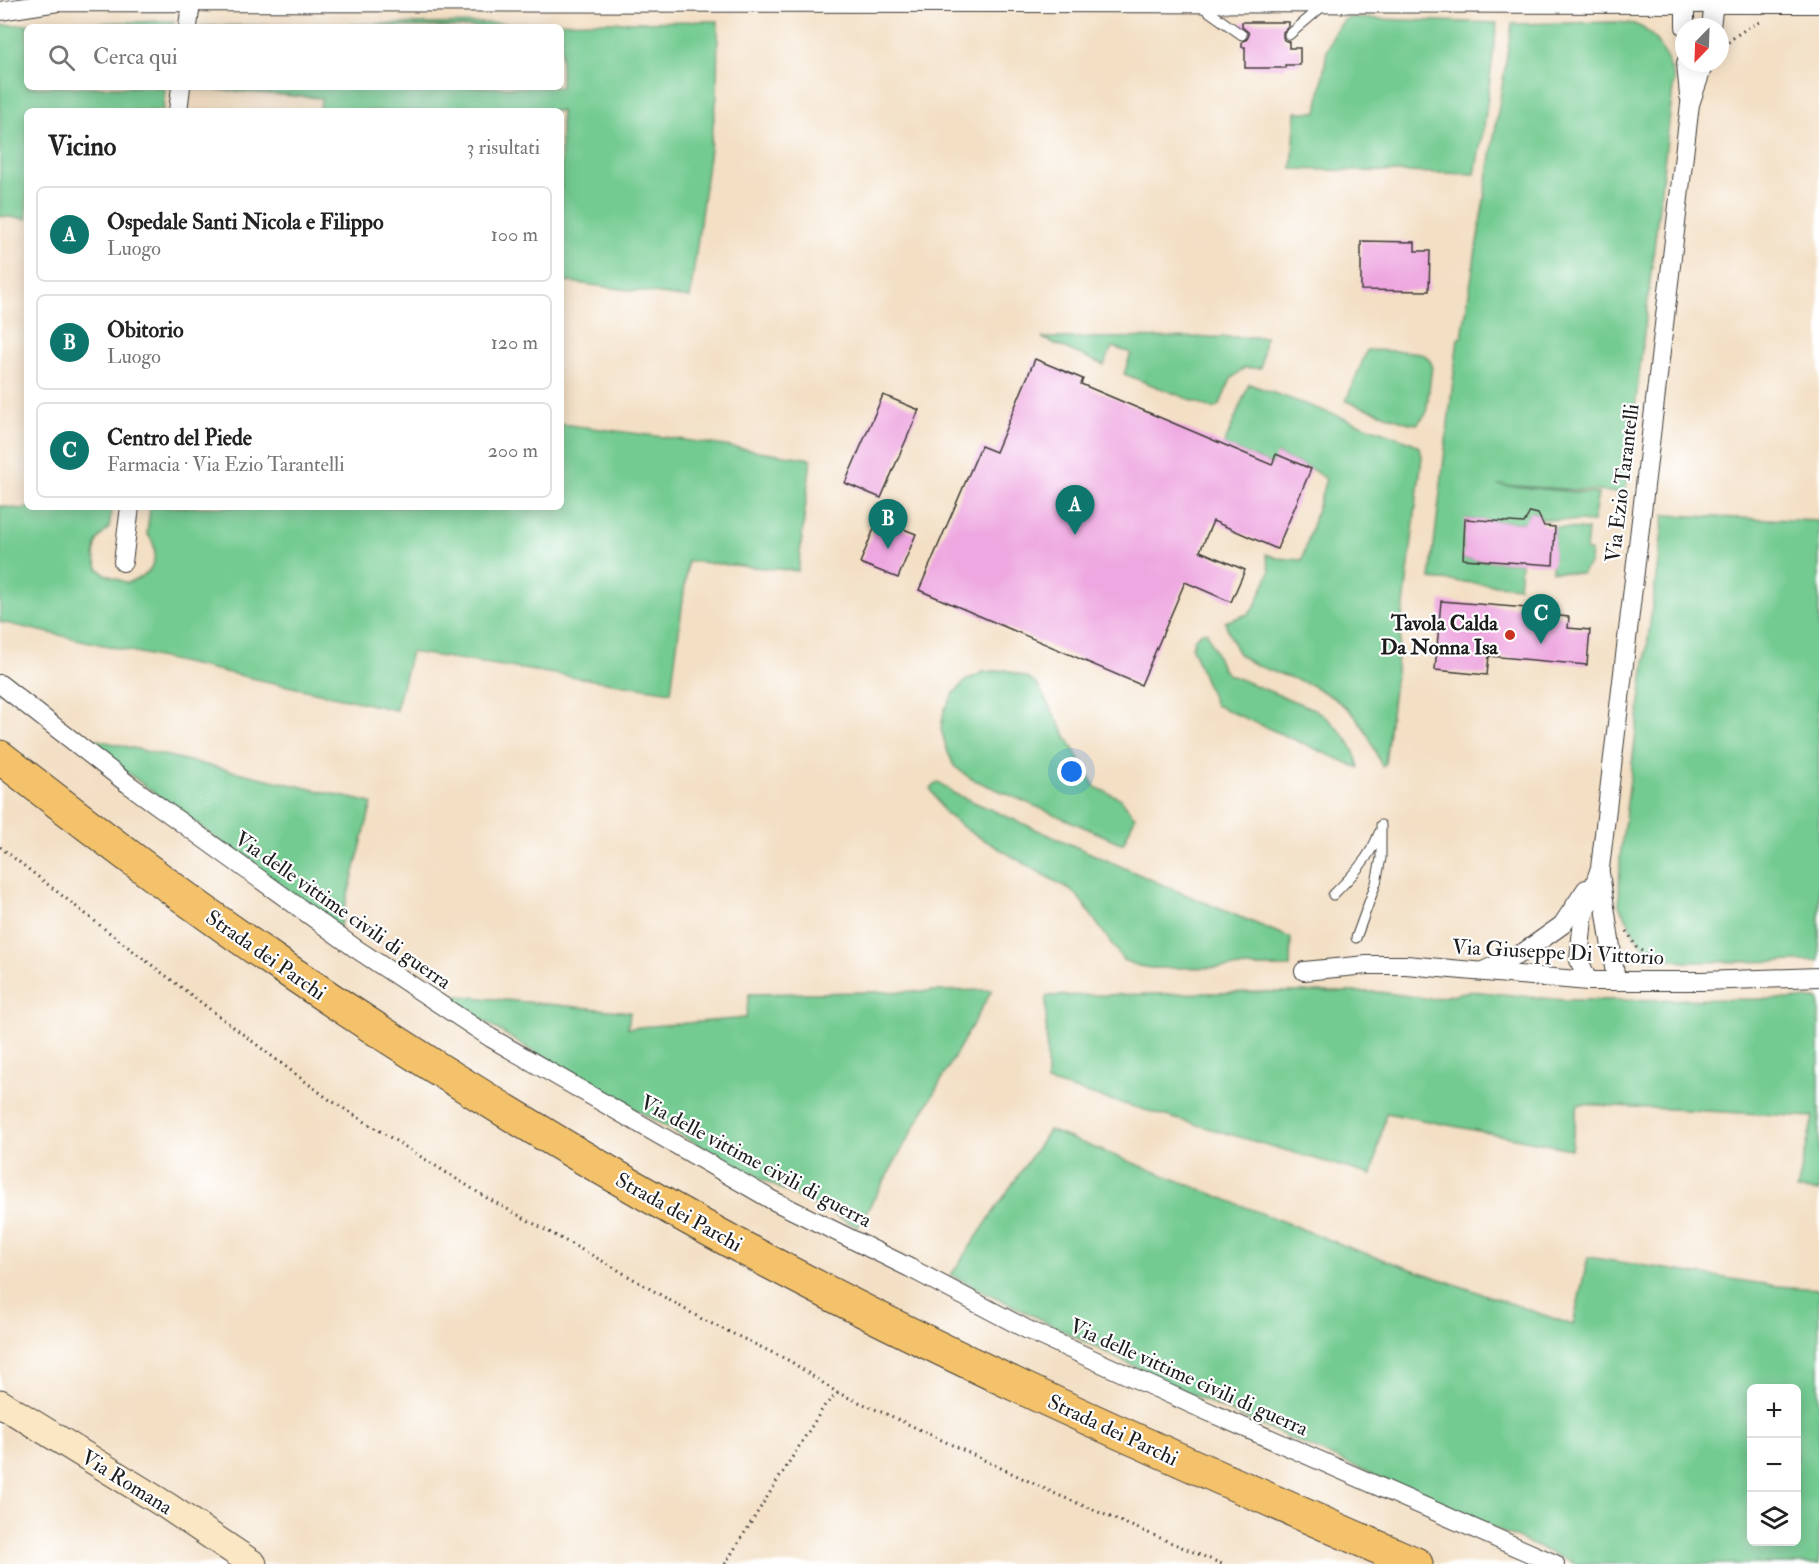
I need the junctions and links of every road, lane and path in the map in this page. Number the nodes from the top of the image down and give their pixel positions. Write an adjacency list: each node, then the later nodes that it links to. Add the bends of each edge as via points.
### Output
1 (53, 1): 2 (street); 8 (street)
2 (191, 2): 3 (street); 12 (street)
3 (1196, 3): 4 (street); 13 (lane)
4 (1327, 3): 5 (street); 14 (lane)
5 (1685, 3): 6 (street); 9 (street)
6 (1714, 3): 7 (street); 10 (street)
7 (1819, 4)
8 (5, 8)
9 (1685, 18)
10 (1712, 18)
11 (1761, 22): 15 (path)
12 (188, 24)
13 (1242, 35)
14 (1289, 35)
15 (1729, 41)
16 (1687, 72): 19 (street)
17 (1701, 72): 19 (street)
18 (181, 90): 20 (street)
19 (1690, 104): 27 (street, Via Ezio Tarantelli)
20 (178, 108)
21 (130, 510): 22 (street)
22 (123, 562)
23 (0, 684): 44 (street, Via delle vittime civili di guerra, via 128,784 355,948 491,1038 772,1200 1028,1330)
24 (0, 757): 43 (highway, Strada dei Parchi, via 274,961 482,1097 648,1196 829,1293 1000,1378)
25 (0, 785): 42 (highway, Strada dei Parchi, via 270,985 415,1080 600,1193 756,1279 984,1394)
26 (0, 847): 37 (path, via 327,1098 487,1198 700,1318 790,1361)
27 (1600, 868): 33 (street, via 1562,925 1524,952); 35 (street, via 1583,918 1579,960); 36 (street)
28 (1333, 895): 30 (lane, via 1357,871 1376,842 1381,825 1376,883)
29 (1625, 928): 31 (path, via 1636,947 1658,963)
30 (1356, 938)
31 (1668, 964)
32 (1304, 971): 33 (street, Via Giuseppe Di Vittorio, via 1367,964)
33 (1481, 971): 35 (street, Via Giuseppe Di Vittorio)
34 (1819, 977): 36 (street, Via Giuseppe Di Vittorio)
35 (1588, 981): 36 (street, Via Giuseppe Di Vittorio)
36 (1616, 981)
37 (838, 1394): 40 (path, via 825,1405); 41 (path, via 1058,1495)
38 (0, 1403): 39 (main road, Via Romana)
39 (253, 1564)
40 (725, 1564)
41 (1222, 1564)
42 (1362, 1564)
43 (1416, 1564)
44 (1556, 1564)

